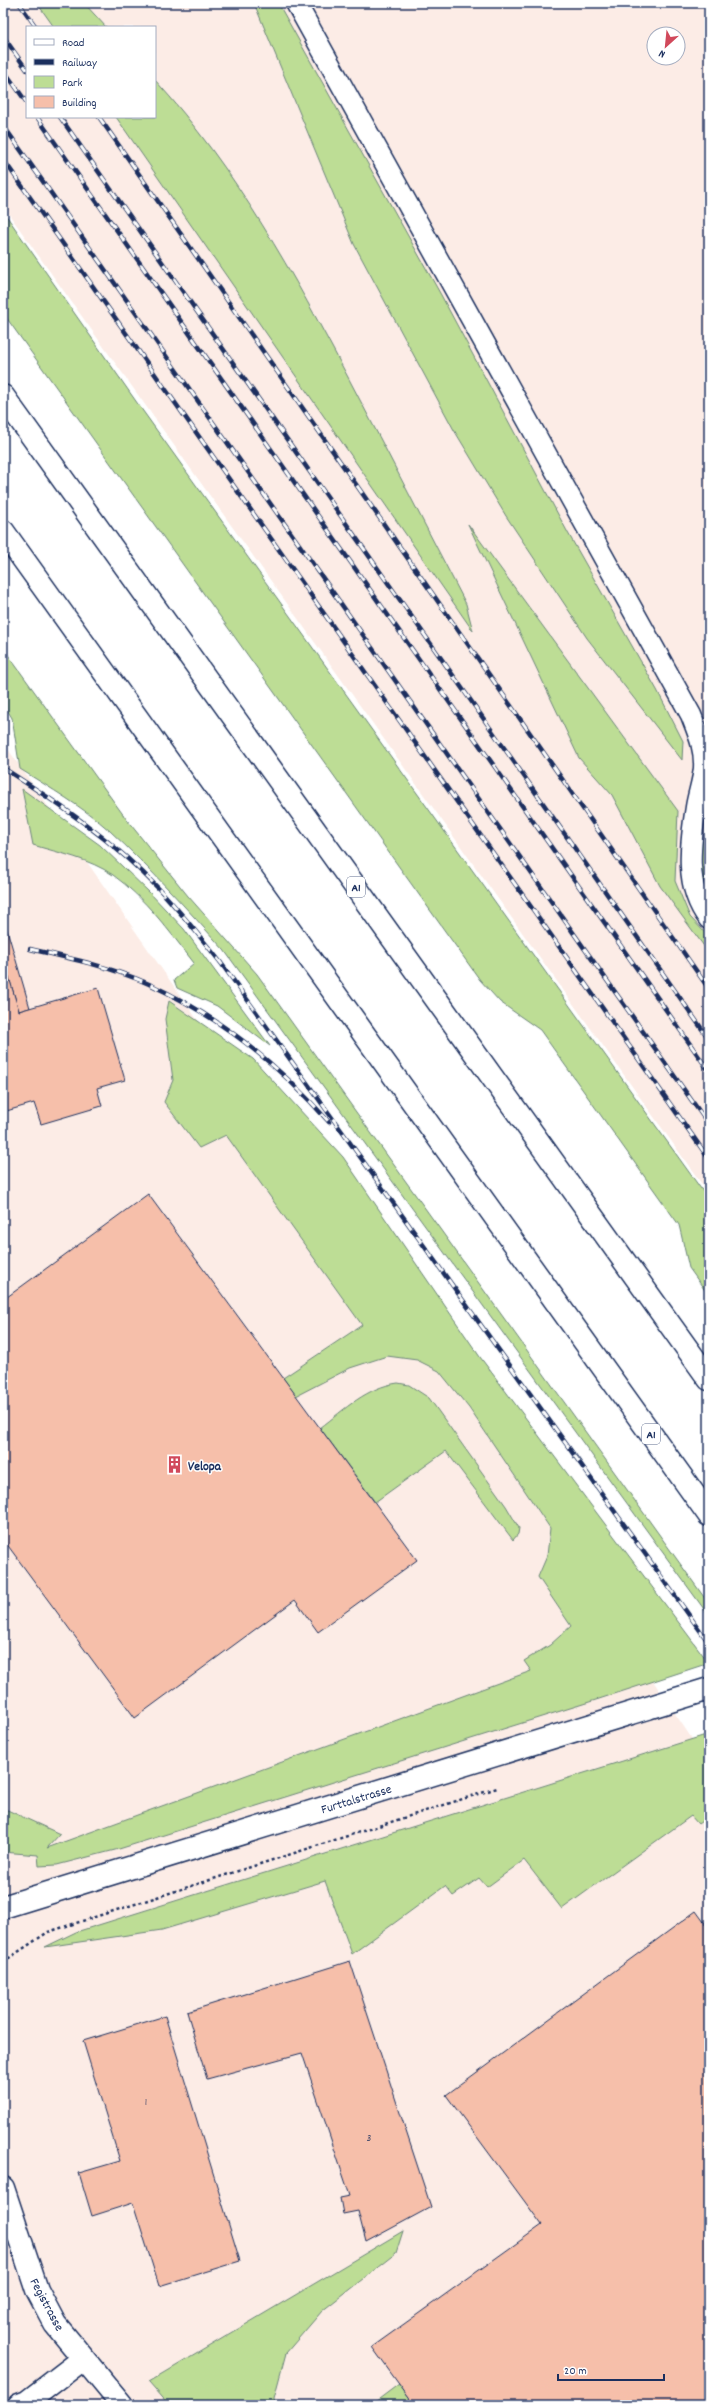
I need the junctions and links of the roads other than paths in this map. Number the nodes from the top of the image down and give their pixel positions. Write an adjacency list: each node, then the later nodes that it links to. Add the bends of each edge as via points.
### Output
1 (296, 3): 4 (lane, via 691,715 702,742 704,768 696,808 690,862 693,890)
2 (3, 396): 5 (main road, A1)
3 (3, 531): 6 (main road, A1)
4 (709, 919)
5 (709, 1379)
6 (709, 1515)
7 (709, 1689): 8 (main road, Furttalstrasse)
8 (3, 1907)
9 (3, 2188): 10 (main road, Fegistrasse, via 37,2290 55,2324)
10 (83, 2359): 11 (main road); 12 (main road, Fegistrasse)
11 (20, 2405)
12 (122, 2405)

